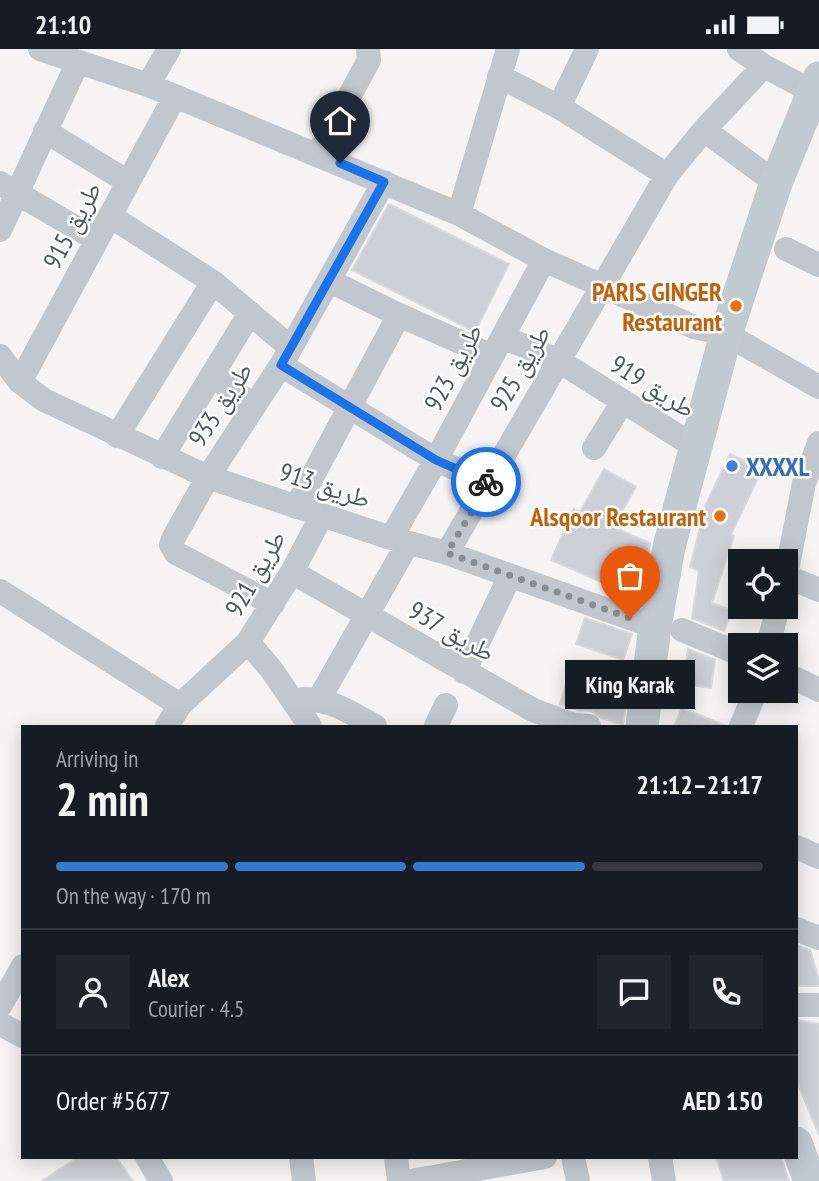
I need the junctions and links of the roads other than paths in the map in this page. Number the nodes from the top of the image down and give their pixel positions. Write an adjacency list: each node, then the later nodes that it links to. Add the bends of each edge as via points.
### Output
1 (40, 49): 7 (street)
2 (169, 49): 10 (street)
3 (368, 49): 16 (street, via 369,60)
4 (508, 49): 9 (street)
5 (587, 49): 13 (street)
6 (739, 49): 8 (street)
7 (78, 62): 10 (street); 15 (street)
8 (764, 66): 11 (street); 14 (street, طريق 925)
9 (499, 76): 13 (street); 22 (street)
10 (148, 85): 12 (street)
11 (817, 88): 20 (street)
12 (175, 96): 16 (street); 18 (street, طريق 915)
13 (559, 107): 17 (street)
14 (704, 130): 17 (street, طريق 925); 20 (street)
15 (45, 131): 18 (street); 21 (street)
16 (318, 153): 19 (street)
17 (667, 175): 31 (street, طريق 925)
18 (128, 182): 23 (street, طريق 915)
19 (384, 182): 22 (street); 29 (street)
20 (776, 183): 34 (street)
21 (8, 188): 24 (street); 25 (street)
22 (459, 214): 27 (street)
23 (110, 216): 25 (street, طريق 915); 30 (street)
24 (0, 230)
25 (97, 240): 40 (street, طريق 915)
26 (786, 249): 28 (street)
27 (544, 260): 31 (street); 35 (street, طريق 923)
28 (819, 265)
29 (330, 281): 33 (street, طريق 919); 37 (street)
30 (213, 282): 32 (street); 45 (street)
31 (602, 284): 34 (street, via 694,327); 38 (street, طريق 925)
32 (243, 307): 37 (street); 39 (street)
33 (399, 315): 35 (street, طريق 919); 44 (street, طريق 921)
34 (726, 334): 41 (street); 48 (street)
35 (497, 347): 38 (street, طريق 919); 50 (street, طريق 923)
36 (0, 356): 40 (street, طريق 913)
37 (286, 357): 43 (street, طريق 933); 44 (street, طريق 933)
38 (559, 361): 42 (street, طريق 919); 52 (street, طريق 925)
39 (212, 375): 43 (street); 49 (street)
40 (20, 382): 45 (street, طريق 913, via 44,400)
41 (819, 387)
42 (622, 403): 47 (street); 48 (street, طريق 919)
43 (254, 406): 51 (street, طريق 933)
44 (349, 409): 50 (street, طريق 933); 54 (street, طريق 921)
45 (117, 436): 49 (street, طريق 913)
46 (819, 443): 53 (street)
47 (594, 447)
48 (697, 448): 66 (street, via 669,547)
49 (162, 457): 51 (street, طريق 913)
50 (436, 460): 52 (street, طريق 933); 56 (street, طريق 923)
51 (208, 477): 54 (street, طريق 913); 64 (street, طريق 933, via 172,545 176,552)
52 (489, 483): 58 (street, طريق 925)
53 (812, 486): 57 (street)
54 (296, 507): 55 (street, طريق 913)
55 (322, 515): 56 (street, طريق 913); 59 (street, طريق 921)
56 (400, 541): 58 (street, طريق 913); 65 (street, طريق 923)
57 (794, 549)
58 (447, 553): 60 (street, طريق 913)
59 (292, 572): 64 (street, طريق 921); 65 (street, طريق 937)
60 (510, 576): 66 (street, طريق 913); 69 (street)
61 (798, 581): 62 (street)
62 (819, 590)
63 (0, 591): 75 (street)
64 (273, 604): 67 (street, طريق 921)
65 (365, 615): 69 (street, طريق 937); 73 (street, طريق 923)
66 (668, 628): 68 (street, طريق 913); 81 (street)
67 (248, 642): 72 (street, طريق 921); 75 (street)
68 (728, 650)
69 (464, 672): 76 (street, طريق 937)
70 (798, 680): 71 (street)
71 (819, 690)
72 (292, 699): 73 (street); 78 (street, طريق 921)
73 (319, 699): 79 (street)
74 (750, 703): 82 (street)
75 (180, 705): 77 (street)
76 (531, 718): 80 (street, طريق 937)
77 (168, 725)
78 (309, 725)
79 (373, 725)
80 (574, 725)
81 (642, 725)
82 (741, 725)
83 (798, 848): 84 (street)
84 (819, 857)
85 (798, 930): 86 (street)
86 (819, 938)
87 (21, 969): 90 (street)
88 (798, 1005): 89 (street)
89 (819, 1005)
90 (0, 1006)
91 (0, 1024): 92 (street)
92 (21, 1034)
93 (798, 1148): 107 (street)
94 (148, 1159): 101 (street)
95 (301, 1159): 102 (street)
96 (396, 1159): 103 (street)
97 (534, 1159): 100 (street)
98 (573, 1159): 105 (street)
99 (660, 1159): 106 (street)
100 (485, 1168): 104 (street)
101 (161, 1181)
102 (304, 1181)
103 (399, 1181)
104 (411, 1181)
105 (578, 1181)
106 (664, 1181)
107 (810, 1181)

